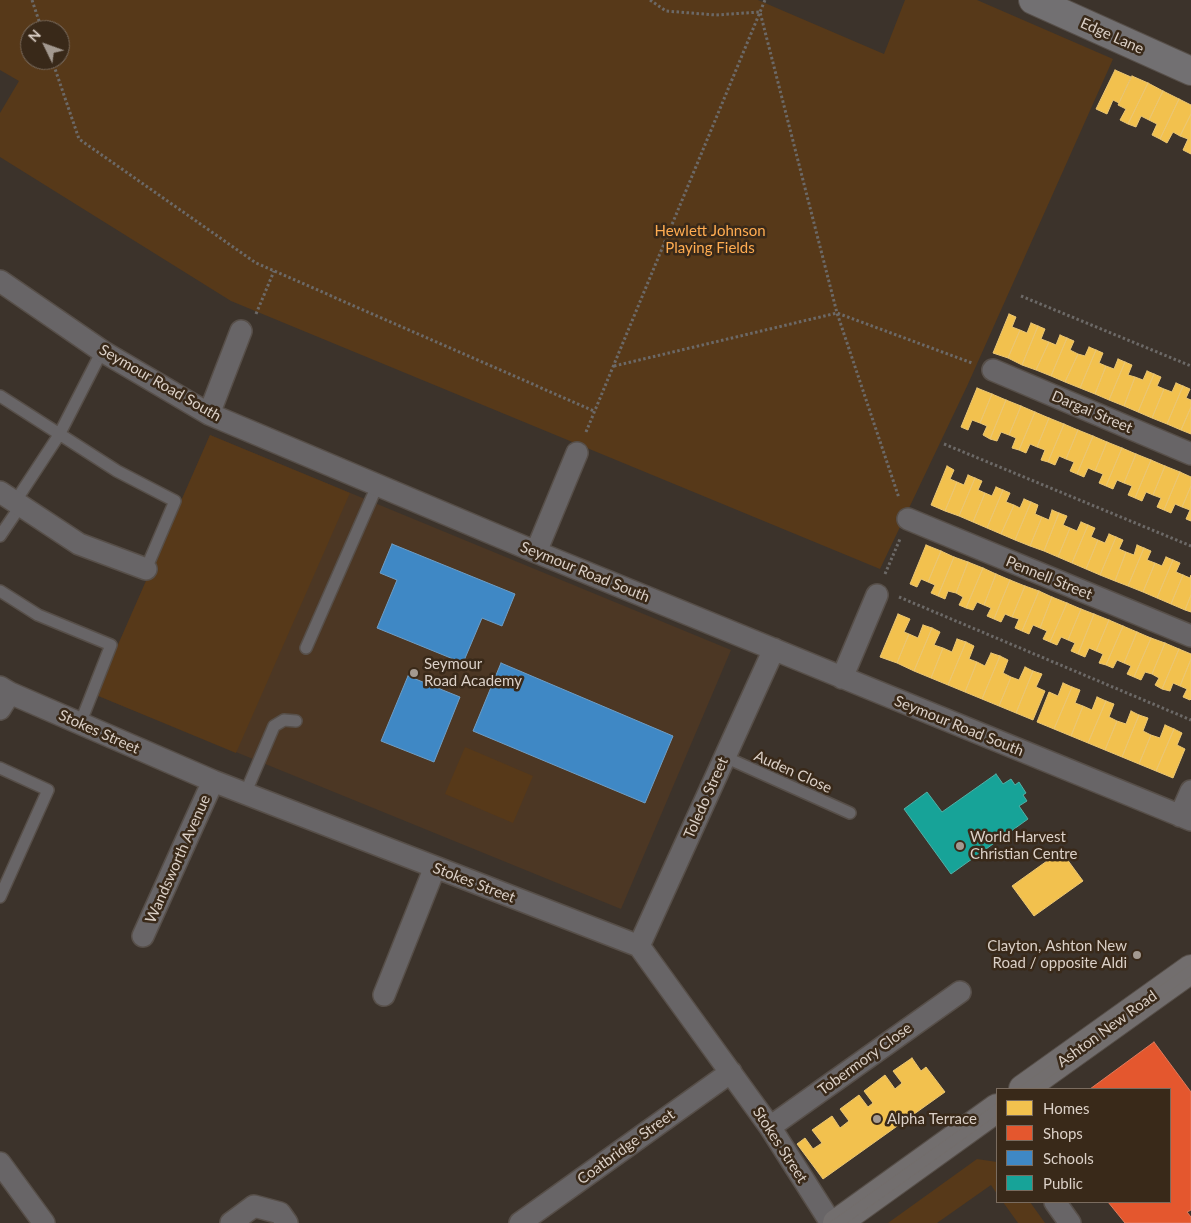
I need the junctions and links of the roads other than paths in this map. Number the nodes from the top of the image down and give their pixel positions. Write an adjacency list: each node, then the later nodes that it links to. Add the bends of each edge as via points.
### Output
1 (1033, 0): 2 (street, Edge Lane)
2 (1191, 71)
3 (0, 281): 5 (street, Seymour Road South)
4 (241, 331): 8 (street)
5 (102, 351): 8 (street, Seymour Road South); 9 (lane)
6 (993, 370): 11 (street, Dargai Street)
7 (0, 396): 9 (lane)
8 (210, 414): 12 (street, Seymour Road South)
9 (59, 435): 13 (lane); 17 (lane, via 174,501)
10 (577, 453): 16 (street)
11 (1191, 454)
12 (377, 486): 16 (street, Seymour Road South); 21 (lane)
13 (12, 500): 15 (lane); 17 (street, via 79,544)
14 (908, 520): 20 (street, Pennell Street)
15 (0, 536)
16 (536, 552): 22 (street, Seymour Road South)
17 (146, 569)
18 (0, 591): 26 (lane, via 38,615 111,645)
19 (878, 592): 23 (street)
20 (1191, 636)
21 (306, 648)
22 (774, 649): 23 (street, Seymour Road South); 27 (street, Toledo Street)
23 (842, 678): 33 (street, Seymour Road South)
24 (3, 696): 26 (street, Stokes Street)
25 (296, 721): 31 (lane, via 284,720 274,726)
26 (80, 724): 29 (street, Stokes Street)
27 (725, 758): 32 (lane, Auden Close); 37 (street, Toledo Street)
28 (0, 768): 35 (lane, via 48,790)
29 (213, 781): 31 (street, Stokes Street); 36 (street, Wandsworth Avenue)
30 (1191, 790): 33 (street)
31 (245, 794): 34 (street, Stokes Street)
32 (850, 813)
33 (1186, 818)
34 (434, 868): 37 (street, Stokes Street); 40 (street)
35 (0, 897)
36 (143, 936)
37 (639, 946): 41 (street, Stokes Street)
38 (1191, 969): 42 (main road, Ashton New Road)
39 (960, 992): 44 (street, Tobermory Close)
40 (384, 995)
41 (731, 1072): 44 (street, Stokes Street); 50 (street, Coatbridge Street)
42 (1024, 1088)
43 (995, 1115): 52 (main road)
44 (770, 1127): 51 (street, Stokes Street)
45 (0, 1163): 47 (street)
46 (1056, 1203): 53 (street)
47 (44, 1223)
48 (231, 1223): 49 (street, via 254,1206 280,1213)
49 (287, 1223)
50 (520, 1223)
51 (831, 1223)
52 (837, 1223)
53 (1070, 1223)

